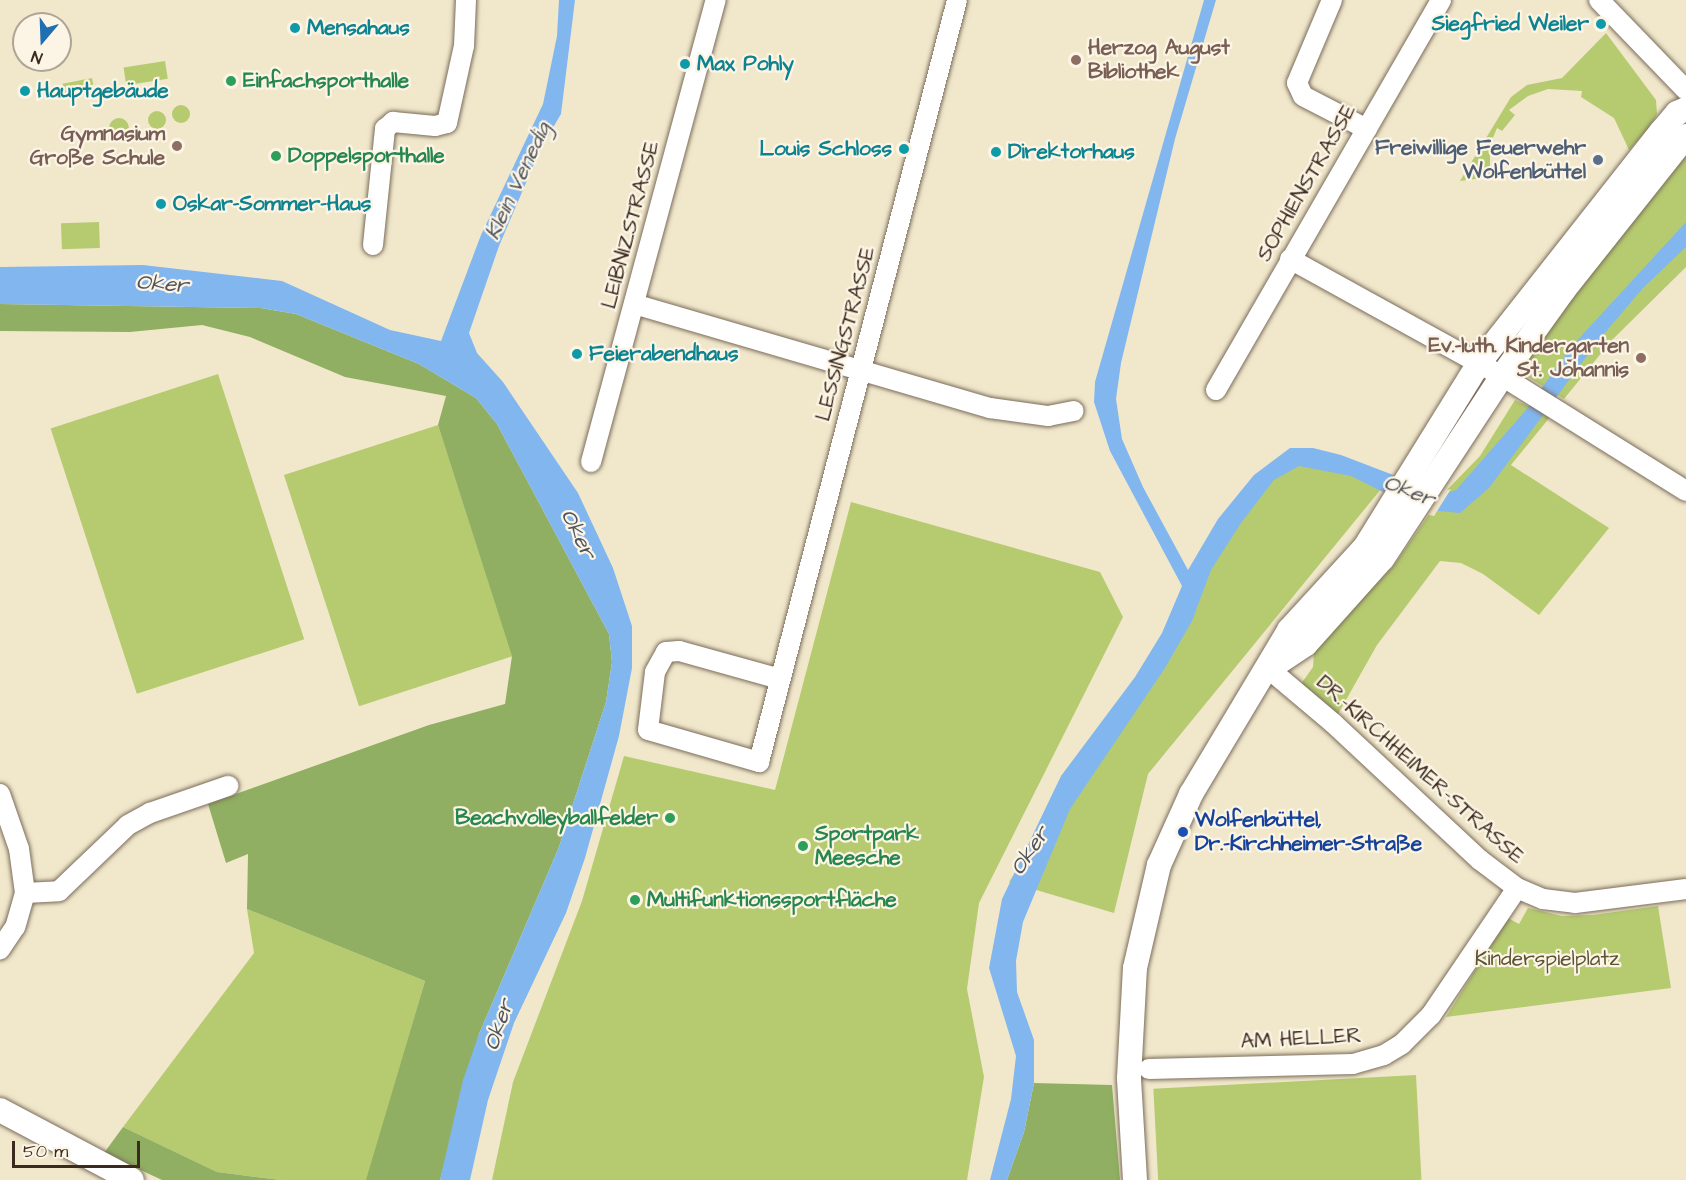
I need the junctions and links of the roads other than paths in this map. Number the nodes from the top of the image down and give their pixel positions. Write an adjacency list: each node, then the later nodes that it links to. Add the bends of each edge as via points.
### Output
1 (466, 0): 11 (street, via 464,46 447,123 435,126 393,122 385,129)
2 (716, 0): 13 (street, LEIBNIZSTRASSE)
3 (957, 0): 15 (street, LESSINGSTRASSE)
4 (1332, 0): 9 (street, via 1297,83 1303,96)
5 (1441, 0): 9 (street, SOPHIENSTRASSE)
6 (1599, 0): 7 (street)
7 (1686, 90)
8 (1686, 109): 14 (main road, via 1677,113 1654,141)
9 (1367, 129): 12 (street, SOPHIENSTRASSE)
10 (1686, 136): 16 (main road, via 1563,291)
11 (373, 245)
12 (1290, 259): 14 (street); 17 (street, SOPHIENSTRASSE)
13 (634, 304): 15 (street); 19 (street, LEIBNIZSTRASSE)
14 (1479, 363): 16 (street); 21 (main road, via 1411,474)
15 (862, 371): 18 (street, via 1018,414 1048,416); 23 (street, LESSINGSTRASSE)
16 (1502, 376): 20 (street); 21 (main road, via 1435,483)
17 (1216, 390)
18 (1074, 411)
19 (591, 462)
20 (1686, 491)
21 (1400, 516): 22 (main road, via 1364,582 1306,644)
22 (1269, 669): 26 (street, DR.-KIRCHHEIMER-STRASSE, via 1480,860); 33 (main road, via 1241,707 1191,794 1150,894 1131,1004 1129,1078)
23 (780, 679): 23 (street, LESSINGSTRASSE, via 759,762 648,730 655,672 666,652 679,651)
24 (228, 786): 28 (street, via 150,813 128,825 58,891)
25 (0, 794): 28 (street, via 19,849)
26 (1518, 888): 27 (street, DR.-KIRCHHEIMER-STRASSE, via 1543,899 1575,903); 30 (street, AM HELLER, via 1431,1015 1402,1044 1384,1054 1353,1064)
27 (1686, 889)
28 (25, 892): 29 (street, via 15,927)
29 (0, 949)
30 (1149, 1069)
31 (0, 1110): 32 (main road)
32 (132, 1180)
33 (1135, 1180)

